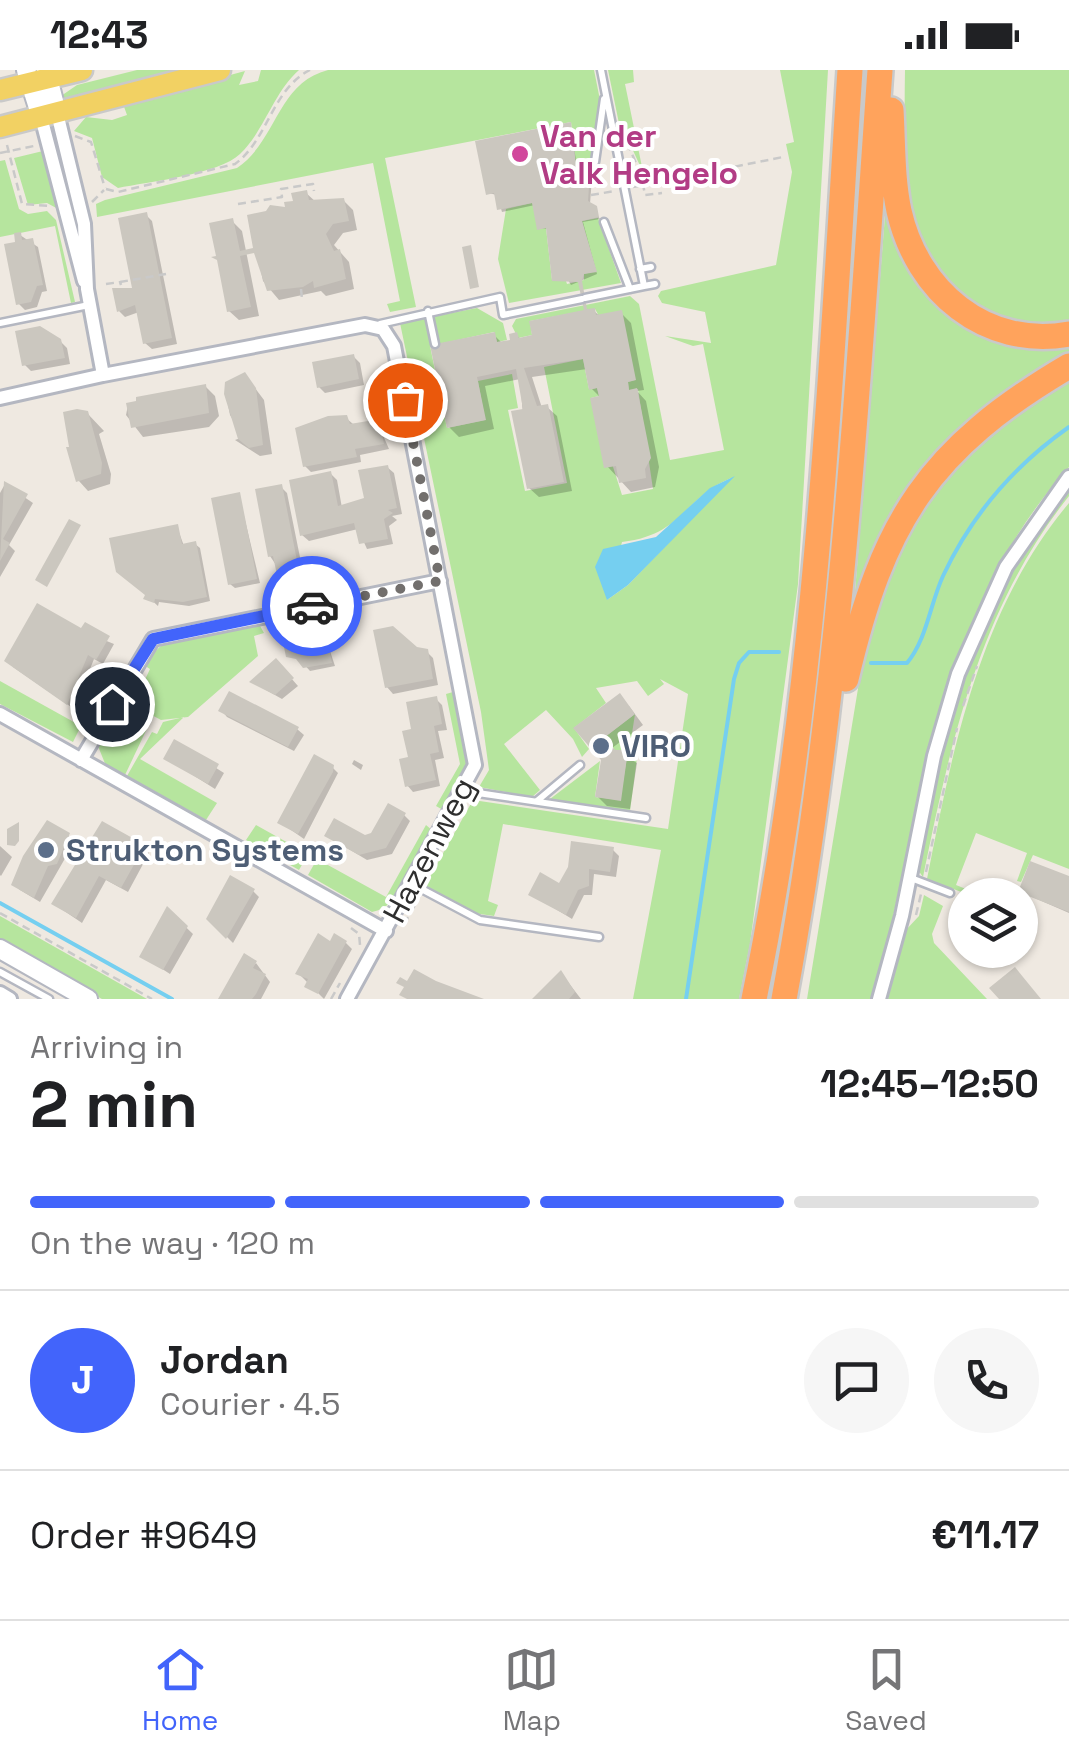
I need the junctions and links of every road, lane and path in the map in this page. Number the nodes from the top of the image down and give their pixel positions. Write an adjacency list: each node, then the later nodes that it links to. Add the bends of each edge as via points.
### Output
1 (82, 70): 7 (main road)
2 (220, 70): 10 (main road)
3 (310, 70): 19 (path, via 290,85 235,164 118,192)
4 (601, 70): 9 (lane)
5 (850, 70): 78 (highway, via 807,630)
6 (884, 70): 41 (highway, via 900,211 928,279 984,324 1034,336); 55 (highway)
7 (37, 75): 8 (main road); 10 (street)
8 (0, 90)
9 (605, 92): 12 (lane); 15 (lane)
10 (49, 115): 11 (main road); 26 (street); 33 (street, via 84,224)
11 (0, 127)
12 (615, 143): 17 (path, via 626,142); 28 (lane)
13 (0, 153): 26 (path, via 8,152 22,204 52,206)
14 (783, 157): 18 (path)
15 (595, 162)
16 (657, 170): 17 (path)
17 (641, 174): 18 (path)
18 (640, 186): 22 (path, via 645,197)
19 (106, 189)
20 (616, 190): 23 (path)
21 (314, 191): 24 (path, via 313,184)
22 (662, 193)
23 (592, 195)
24 (238, 204)
25 (604, 222): 35 (lane)
26 (69, 225): 33 (street)
27 (651, 266): 28 (lane)
28 (640, 269): 32 (lane)
29 (166, 274): 30 (path)
30 (106, 284)
31 (655, 284): 32 (lane)
32 (644, 286): 35 (lane)
33 (86, 288): 37 (street)
34 (300, 289): 36 (path)
35 (630, 289): 38 (lane, via 503,315 500,297)
36 (302, 299)
37 (89, 305): 39 (lane); 44 (street)
38 (428, 312): 40 (lane); 42 (lane)
39 (0, 323)
40 (374, 326): 44 (street); 47 (street, Hazenweg, via 394,346)
41 (1069, 334)
42 (435, 344)
43 (1069, 366): 55 (highway, via 971,434 894,531 864,604)
44 (103, 376): 45 (street)
45 (0, 398)
46 (1069, 477): 58 (street, via 1017,546 966,650 938,740)
47 (440, 581): 52 (street, via 153,639); 54 (street, Hazenweg, via 475,754)
48 (980, 658): 49 (path)
49 (962, 710)
50 (0, 714): 52 (street)
51 (958, 722): 59 (path)
52 (81, 760): 65 (street)
53 (580, 765): 56 (lane)
54 (465, 787): 56 (lane); 60 (street, Hazenweg)
55 (818, 799): 79 (highway)
56 (536, 802): 57 (lane)
57 (646, 818)
58 (910, 877): 59 (lane); 64 (street)
59 (924, 883): 61 (lane); 64 (path, via 917,914 905,928)
60 (418, 887): 65 (street, Hazenweg); 65 (path); 66 (lane, via 480,920)
61 (948, 892)
62 (0, 913): 76 (path)
63 (350, 926): 67 (path)
64 (896, 926): 80 (street)
65 (392, 933): 72 (street, Hazenweg)
66 (600, 937)
67 (360, 947)
68 (0, 950): 75 (street)
69 (0, 972): 74 (lane)
70 (340, 982): 77 (path)
71 (0, 994): 73 (street)
72 (349, 998)
73 (10, 999)
74 (48, 999)
75 (88, 999)
76 (152, 999)
77 (331, 999)
78 (754, 999)
79 (784, 999)
80 (880, 999)

